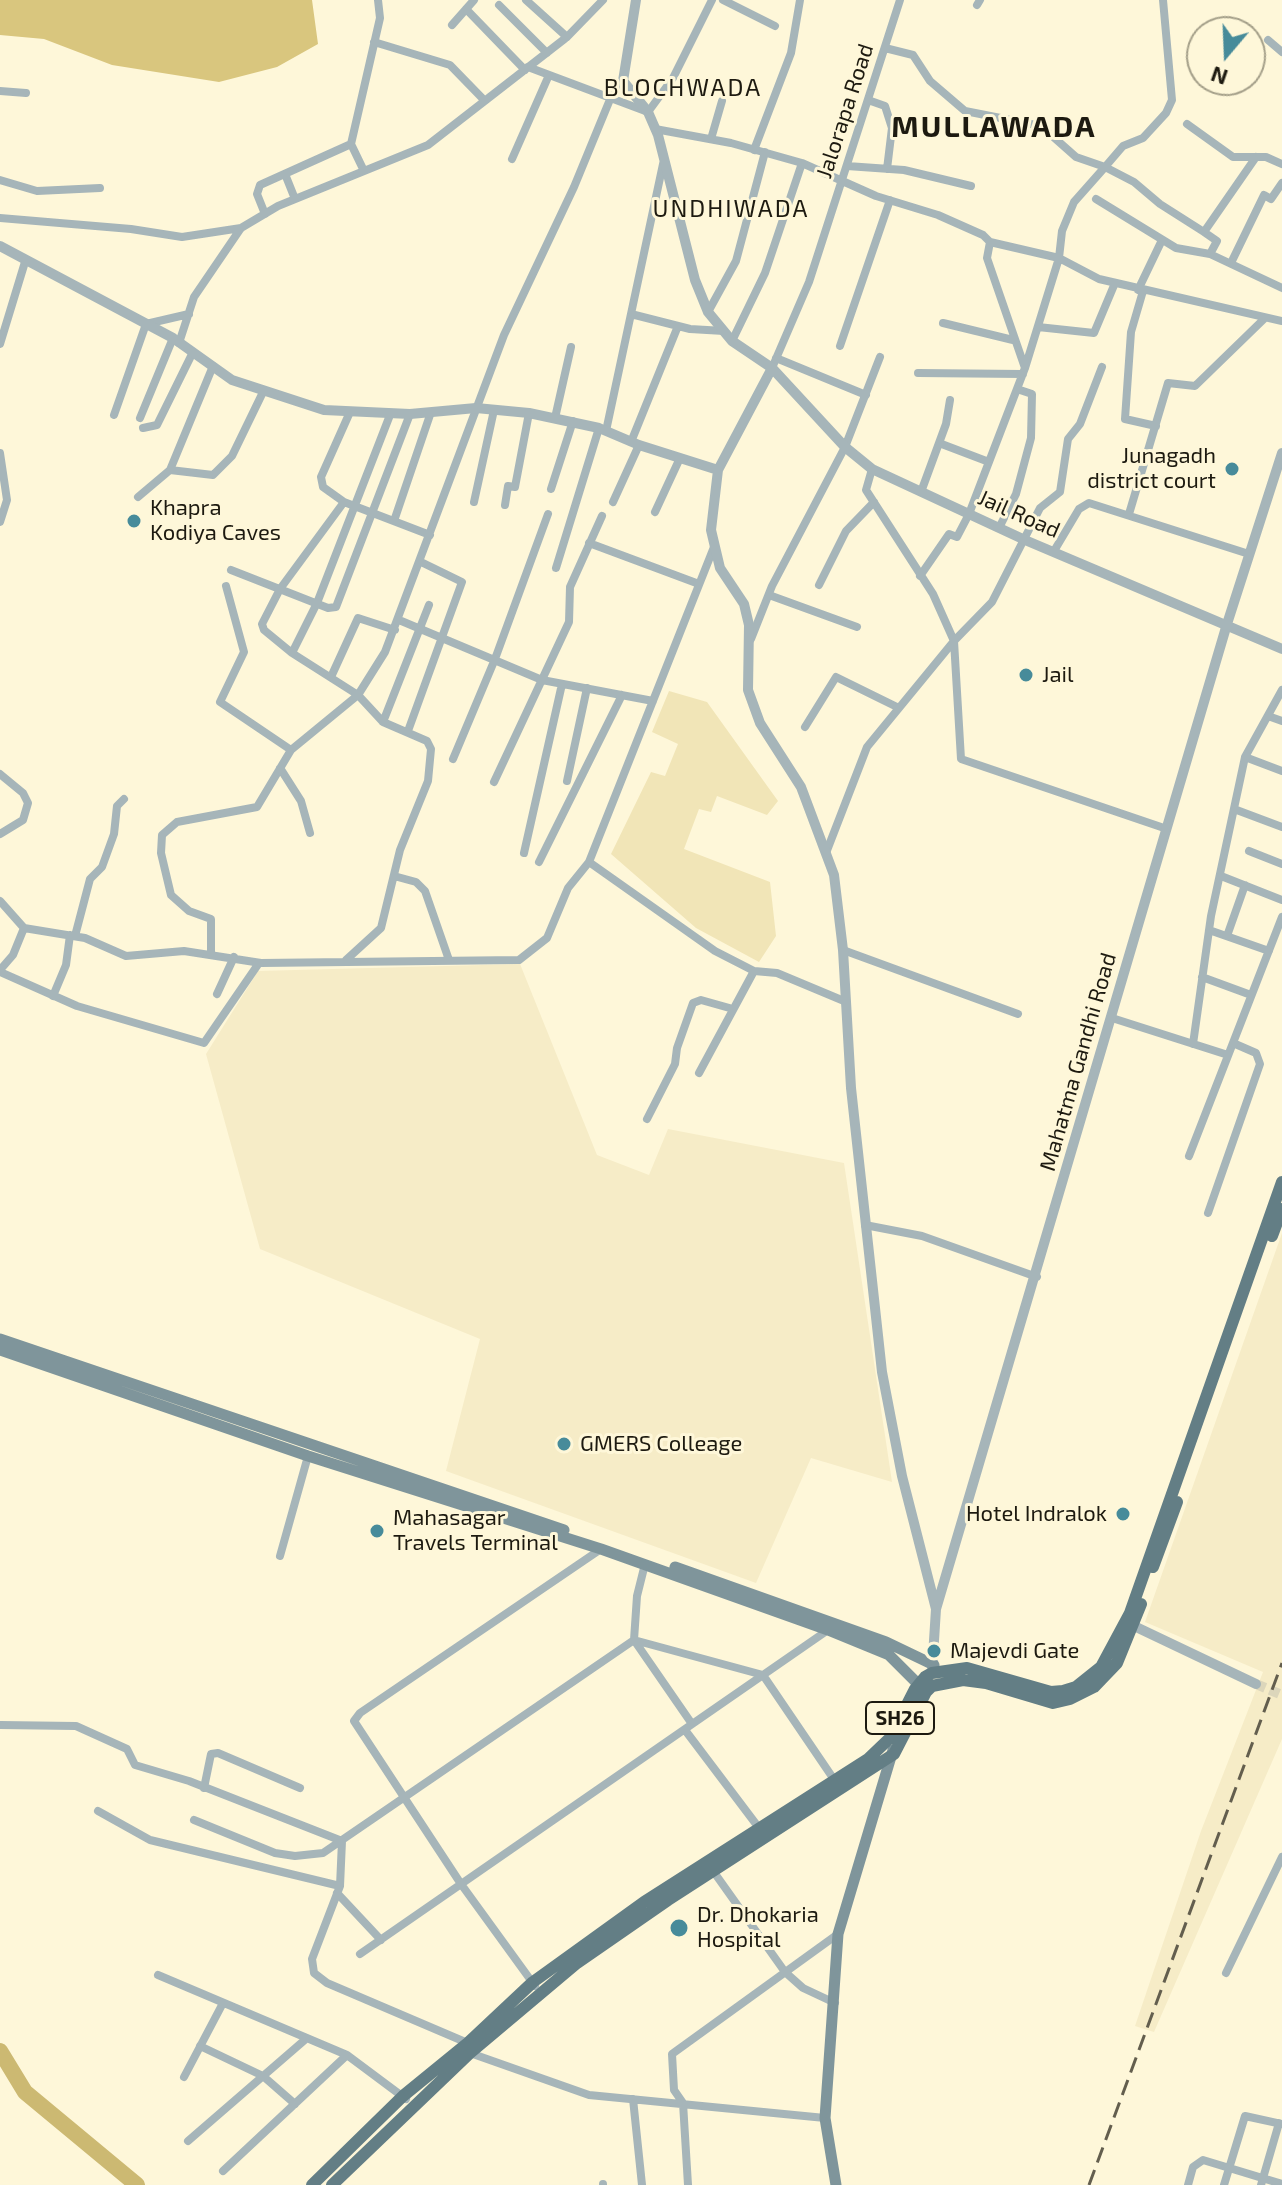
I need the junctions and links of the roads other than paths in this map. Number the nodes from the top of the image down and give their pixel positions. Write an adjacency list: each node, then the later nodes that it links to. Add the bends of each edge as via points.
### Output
1 (378, 0): 17 (street)
2 (474, 0): 12 (street)
3 (526, 0): 15 (street)
4 (603, 0): 15 (street)
5 (636, 0): 23 (street)
6 (712, 0): 30 (street, via 673,78)
7 (723, 0): 14 (street)
8 (800, 0): 35 (street, via 791,53)
9 (900, 0): 18 (street, Jalorapa Road)
10 (1163, 0): 43 (street, via 1172,100 1143,138 1123,146)
11 (499, 5): 20 (street)
12 (466, 9): 13 (street); 21 (street)
13 (452, 25)
14 (775, 26)
15 (567, 37): 20 (street)
16 (1268, 40): 19 (street)
17 (374, 42): 28 (street, via 450,65); 34 (street)
18 (885, 48): 27 (street, Jalorapa Road); 43 (street, via 913,55 930,81 965,111 1041,126 1076,157)
19 (1282, 52)
20 (547, 53): 21 (street)
21 (527, 68): 22 (street); 28 (street)
22 (549, 75): 26 (street); 38 (street)
23 (623, 81): 26 (street); 30 (street)
24 (0, 91): 25 (street)
25 (26, 93)
26 (611, 97): 30 (street); 96 (street)
27 (868, 100): 42 (street, Jalorapa Road); 44 (street, via 885,106 892,128)
28 (485, 101): 45 (street, via 428,145)
29 (722, 101): 33 (street)
30 (648, 112): 32 (street)
31 (1187, 124): 37 (street, via 1233,157)
32 (655, 129): 33 (street); 40 (street)
33 (711, 139): 35 (street)
34 (351, 144): 45 (street); 46 (street)
35 (754, 150): 36 (street)
36 (765, 152): 39 (street); 69 (street, via 736,261)
37 (1256, 157): 41 (street); 58 (street)
38 (512, 159)
39 (802, 163): 47 (street); 81 (street, via 765,273)
40 (663, 164): 69 (street); 71 (street)
41 (1282, 164)
42 (847, 166): 44 (street); 47 (street, Jalorapa Road)
43 (1105, 167): 58 (street); 63 (street, via 1074,202 1062,231)
44 (887, 169): 50 (street)
45 (364, 171): 52 (street)
46 (285, 174): 52 (street); 55 (street, via 257,188)
47 (843, 179): 54 (street); 87 (street, Jalorapa Road, via 809,282)
48 (0, 180): 51 (street, via 37,191)
49 (1282, 183): 65 (street, via 1271,199 1264,195)
50 (971, 186)
51 (100, 188)
52 (295, 199): 55 (street)
53 (1096, 199): 59 (street)
54 (890, 200): 60 (street, via 938,215); 83 (street)
55 (265, 214): 57 (street)
56 (0, 218): 57 (street, via 182,237)
57 (241, 228): 70 (street, via 194,297)
58 (1204, 232): 62 (street, via 1217,241)
59 (1162, 240): 62 (street); 68 (street)
60 (990, 242): 63 (street); 80 (street, via 987,258)
61 (0, 246): 64 (street)
62 (1210, 254): 65 (street)
63 (1059, 258): 66 (street); 77 (street)
64 (25, 262): 75 (street); 82 (street)
65 (1231, 263): 67 (street)
66 (1115, 283): 68 (street); 77 (street, via 1094,333)
67 (1282, 288)
68 (1140, 291): 72 (street); 107 (street, via 1131,332 1125,419)
69 (708, 312): 78 (street, Jail Road)
70 (189, 314): 75 (street); 79 (street)
71 (631, 314): 76 (street); 109 (street)
72 (1265, 318): 73 (street); 107 (street, via 1195,386 1168,383)
73 (1282, 321)
74 (943, 323): 80 (street)
75 (146, 324): 79 (street); 102 (street)
76 (678, 326): 78 (street); 110 (street)
77 (1038, 327): 90 (street)
78 (724, 331): 81 (street, Jail Road)
79 (176, 340): 85 (street); 104 (street)
80 (1013, 340): 90 (street)
81 (732, 341): 87 (street, Jail Road)
82 (0, 344)
83 (840, 346)
84 (571, 347): 105 (street)
85 (193, 352): 88 (street); 108 (street, via 157,425)
86 (880, 357): 94 (street)
87 (774, 363): 94 (street); 112 (street, Jail Road); 119 (street)
88 (213, 366): 93 (street, via 232,380); 118 (street)
89 (1102, 367): 139 (street, via 1080,424 1068,439 1060,492 1042,505)
90 (1024, 371): 91 (street); 92 (street)
91 (918, 373)
92 (1017, 389): 116 (street); 137 (street, via 1032,394 1031,438 1016,494)
93 (264, 390): 98 (street, via 324,410); 118 (street, via 232,456 213,475)
94 (866, 395): 112 (street)
95 (950, 400): 111 (street)
96 (476, 408): 97 (street); 99 (street); 138 (street)
97 (494, 410): 100 (street); 124 (street)
98 (350, 412): 103 (street); 123 (street, via 321,477 323,487)
99 (431, 412): 101 (street); 135 (street)
100 (529, 413): 105 (street); 127 (street, via 515,487 508,486)
101 (410, 414): 103 (street); 130 (street)
102 (114, 415)
103 (390, 415): 128 (street)
104 (140, 418)
105 (555, 418): 106 (street)
106 (573, 421): 109 (street); 120 (street)
107 (1156, 426): 133 (street)
108 (143, 428)
109 (602, 429): 110 (street); 145 (street)
110 (635, 443): 115 (street); 125 (street)
111 (939, 443): 116 (street); 121 (street)
112 (845, 447): 117 (street, Jail Road); 152 (street)
113 (0, 453): 136 (street, via 7,500)
114 (1282, 453): 143 (street, Mahatma Gandhi Road)
115 (680, 458): 119 (street); 129 (street)
116 (989, 462): 132 (street)
117 (872, 469): 121 (street, Jail Road); 126 (street, via 866,490)
118 (170, 470): 122 (street)
119 (718, 470): 141 (street, via 711,530)
120 (551, 489)
121 (921, 492): 132 (street, Jail Road)
122 (138, 497)
123 (344, 502): 128 (street); 151 (street)
124 (474, 502)
125 (613, 502)
126 (874, 502): 147 (street); 149 (street, via 846,531)
127 (505, 505)
128 (355, 506): 130 (street); 153 (street)
129 (655, 512)
130 (372, 513): 135 (street); 153 (street, via 336,607)
131 (548, 514): 165 (street)
132 (969, 514): 137 (street, Jail Road); 147 (street, via 957,537 949,534)
133 (1129, 514): 142 (street, via 1083,504); 143 (street)
134 (602, 516): 140 (street)
135 (394, 521): 138 (street)
136 (0, 522)
137 (999, 528): 139 (street, Jail Road)
138 (430, 535): 144 (street)
139 (1025, 540): 142 (street, Jail Road); 161 (street, via 992,602)
140 (589, 543): 148 (street); 167 (street, via 570,587 569,622)
141 (715, 546): 148 (street); 162 (street, via 720,568 744,604)
142 (1054, 551): 156 (street, Jail Road)
143 (1249, 554): 156 (street, Mahatma Gandhi Road)
144 (421, 562): 155 (street); 160 (street, via 462,582)
145 (556, 568)
146 (231, 570): 151 (street)
147 (920, 576): 161 (street)
148 (699, 584): 173 (street)
149 (819, 585)
150 (226, 586): 180 (street, via 244,652 220,702)
151 (280, 589): 153 (street); 164 (street, via 262,624 268,636)
152 (769, 595): 158 (street); 162 (street)
153 (317, 603): 164 (street)
154 (429, 605): 157 (street)
155 (399, 620): 157 (street); 159 (street)
156 (1227, 624): 163 (street, Jail Road); 191 (street, Mahatma Gandhi Road)
157 (419, 627): 160 (street); 177 (street)
158 (857, 627)
159 (395, 630): 166 (street, via 358,618); 171 (street)
160 (443, 636): 165 (street); 179 (street)
161 (954, 641): 174 (street); 191 (street, via 961,759)
162 (748, 648): 196 (street, via 748,690 760,723 801,787)
163 (1282, 649)
164 (292, 653): 166 (street)
165 (495, 659): 167 (street); 182 (street)
166 (331, 677): 171 (street)
167 (542, 680): 168 (street); 187 (street)
168 (562, 684): 169 (street); 195 (street)
169 (587, 688): 172 (street); 186 (street)
170 (1282, 690): 175 (street)
171 (358, 695): 177 (street); 180 (street)
172 (622, 695): 173 (street); 197 (street)
173 (653, 701): 198 (street)
174 (899, 708): 178 (street, via 836,677); 196 (street, via 867,747)
175 (1268, 716): 176 (street); 181 (street)
176 (1282, 721)
177 (383, 722): 179 (street)
178 (805, 727)
179 (408, 731): 200 (street, via 430,744 428,781)
180 (291, 750): 183 (street)
181 (1245, 757): 184 (street); 189 (street)
182 (453, 759)
183 (280, 768): 193 (street, via 301,801); 212 (street, via 257,807 177,822 162,835 171,895 189,911 211,919)
184 (1282, 771)
185 (0, 774): 192 (street, via 28,803 23,820)
186 (567, 781)
187 (494, 782)
188 (124, 799): 208 (street, via 117,806 114,834 102,867 90,879)
189 (1234, 809): 190 (street); 201 (street)
190 (1282, 827)
191 (1167, 829): 226 (street, Mahatma Gandhi Road)
192 (1, 832)
193 (310, 833)
194 (1249, 851): 199 (street)
195 (524, 853)
196 (826, 853): 210 (street, via 834,875)
197 (539, 862)
198 (589, 862): 215 (street, via 568,888 547,938 519,960); 218 (street, via 694,937)
199 (1282, 864)
200 (394, 876): 214 (street, via 379,933); 215 (street, via 416,882 425,891)
201 (1221, 876): 202 (street); 207 (street)
202 (1245, 885): 203 (street); 209 (street)
203 (1282, 900)
204 (0, 901): 206 (street)
205 (1282, 917): 211 (street)
206 (24, 928): 208 (street); 217 (street)
207 (1209, 930): 209 (street); 219 (street)
208 (72, 936): 212 (street, via 126,956); 222 (street)
209 (1227, 936): 211 (street)
210 (843, 950): 223 (street); 225 (street)
211 (1269, 951): 221 (street)
212 (211, 954): 213 (street)
213 (234, 957): 216 (street); 220 (street)
214 (346, 960): 215 (street); 216 (street)
215 (449, 960)
216 (259, 963): 222 (street, via 204,1043)
217 (0, 971): 222 (street)
218 (754, 971): 223 (street, via 777,973); 224 (street)
219 (1202, 977): 221 (street); 228 (street)
220 (217, 994)
221 (1251, 995): 227 (street)
222 (53, 996)
223 (844, 1001): 236 (street)
224 (733, 1009): 230 (street); 231 (street, via 701,1000 693,1003 675,1064)
225 (1018, 1014)
226 (1112, 1018): 228 (street); 237 (street, Mahatma Gandhi Road)
227 (1233, 1043): 229 (street); 235 (street, via 1256,1053 1260,1064)
228 (1193, 1044): 229 (street)
229 (1228, 1055): 232 (street)
230 (699, 1073)
231 (647, 1119)
232 (1189, 1156)
233 (1282, 1182): 249 (main road, SH26, via 1111,1654 1090,1678 1063,1691 967,1668)
234 (1282, 1209): 245 (main road, SH26)
235 (1208, 1213)
236 (865, 1225): 237 (street, via 922,1236); 244 (street, via 889,1413)
237 (1037, 1277): 244 (street, Mahatma Gandhi Road)
238 (0, 1339): 249 (main road, via 767,1597 886,1642)
239 (0, 1350): 240 (main road)
240 (308, 1456): 241 (main road); 242 (street)
241 (601, 1549): 243 (main road); 258 (street, via 360,1713 356,1727)
242 (280, 1556)
243 (645, 1564): 246 (main road); 247 (street)
244 (936, 1609): 249 (street, Mahatma Gandhi Road)
245 (1134, 1626): 249 (main road, SH26, via 1106,1677 1070,1699 1053,1703 986,1683); 250 (street)
246 (828, 1630): 248 (street); 249 (main road, via 889,1655)
247 (634, 1640): 248 (street); 252 (street); 258 (street)
248 (763, 1675): 252 (street); 255 (street)
249 (928, 1680): 253 (main road, SH26); 254 (main road, SH26)
250 (1256, 1684)
251 (0, 1725): 256 (street, via 76,1726 127,1749 135,1765)
252 (689, 1727): 261 (street); 265 (street)
253 (890, 1738): 254 (main road); 255 (main road, SH26)
254 (894, 1754): 264 (main road, SH26); 267 (main road)
255 (835, 1781): 261 (main road, SH26)
256 (204, 1788): 257 (street, via 211,1754 218,1753); 262 (street)
257 (300, 1788)
258 (405, 1799): 262 (street); 265 (street)
259 (98, 1811): 266 (street, via 150,1840)
260 (194, 1820): 262 (street, via 254,1846 295,1856 323,1853)
261 (759, 1828): 264 (main road, SH26)
262 (342, 1841): 266 (street)
263 (1282, 1859): 271 (street)
264 (710, 1866): 270 (street); 273 (main road, SH26)
265 (461, 1884): 268 (street); 273 (street)
266 (338, 1889): 268 (street); 278 (street, via 312,1959 314,1973)
267 (838, 1934): 270 (street); 275 (main road)
268 (381, 1940): 269 (street)
269 (360, 1954)
270 (785, 1972): 275 (street, via 803,1988); 284 (street, via 672,2054 674,2090)
271 (1226, 1973)
272 (158, 1975): 274 (street)
273 (537, 1988): 278 (main road, SH26)
274 (223, 2003): 276 (street); 277 (street)
275 (835, 2003): 286 (main road)
276 (307, 2038): 279 (street); 280 (street)
277 (200, 2046): 280 (street); 281 (street)
278 (472, 2048): 282 (street, via 589,2095); 283 (main road, SH26)
279 (347, 2055): 283 (street); 285 (street)
280 (263, 2076): 285 (street); 288 (street)
281 (184, 2077)
282 (633, 2099): 284 (street); 295 (street)
283 (408, 2100): 293 (main road, SH26); 294 (main road, SH26)
284 (683, 2103): 286 (street); 296 (street)
285 (295, 2104): 290 (street)
286 (825, 2118): 297 (main road)
287 (1280, 2123): 289 (street, via 1245,2116); 291 (street)
288 (188, 2141)
289 (1228, 2168): 291 (street); 298 (street, via 1196,2162); 299 (street)
290 (223, 2171)
291 (1262, 2182): 292 (street)
292 (1282, 2184)
293 (312, 2185)
294 (332, 2185)
295 (642, 2185)
296 (688, 2185)
297 (836, 2185)
298 (1188, 2185)
299 (1224, 2185)

